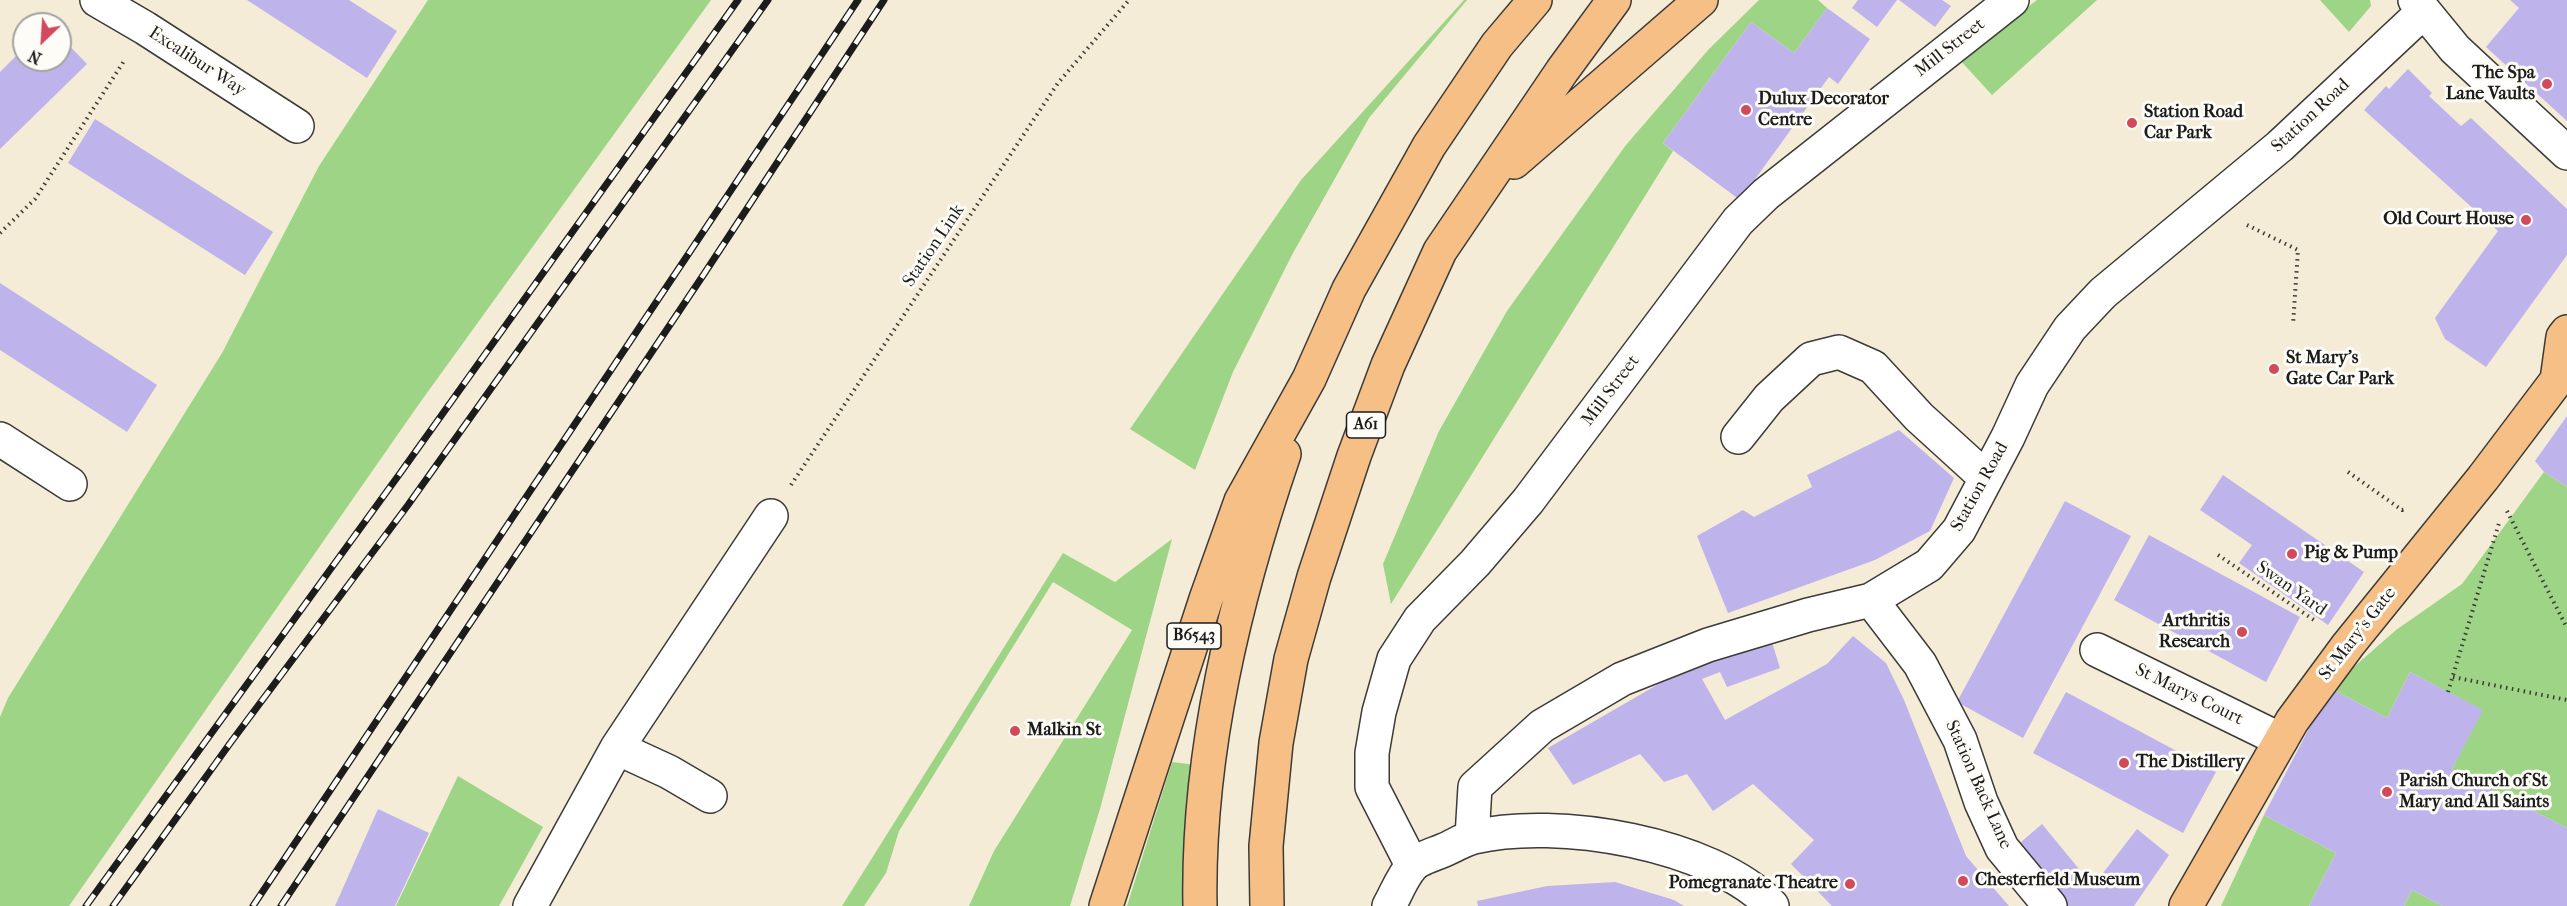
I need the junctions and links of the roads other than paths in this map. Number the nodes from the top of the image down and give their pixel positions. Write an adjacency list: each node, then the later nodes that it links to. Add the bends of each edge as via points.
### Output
1 (1535, 0): 12 (main road, via 1497,45 1429,146 1349,290)
2 (1614, 0): 9 (main road, A61)
3 (1701, 0): 9 (main road)
4 (2012, 0): 24 (street, Mill Street, via 1776,186 1738,221 1528,501 1420,619 1394,659 1378,712 1372,753 1372,787)
5 (100, 1): 7 (street, Excalibur Way)
6 (2419, 6): 8 (street, via 2455,49); 15 (street, Station Road, via 2280,146 2103,293 2070,328 2032,385)
7 (297, 126)
8 (2567, 153)
9 (1481, 190): 28 (main road, A61, via 1440,251 1388,365 1314,578 1291,659 1276,743 1266,846)
10 (2567, 332): 11 (main road, St Mary's Gate, via 2563,337)
11 (2562, 378): 20 (main road, St Mary's Gate, via 2349,645)
12 (1309, 379): 26 (main road, B6543, via 1241,501); 27 (main road, via 1265,510 1222,687 1208,771)
13 (1738, 437): 15 (street, via 1769,398 1811,359 1839,352 1873,368 1919,417)
14 (0, 439): 16 (street)
15 (1986, 478): 18 (street, Station Road, via 1959,530 1929,565)
16 (70, 484)
17 (771, 516): 21 (street)
18 (1871, 600): 23 (street, Station Road, via 1708,645 1622,679 1542,726 1475,787); 31 (street, Station Back Lane, via 1920,663 1960,740 2002,848)
19 (2097, 650): 20 (street, St Marys Court)
20 (2281, 740): 32 (main road, St Mary's Gate)
21 (617, 748): 22 (street); 25 (street)
22 (710, 796)
23 (1472, 837): 24 (street); 30 (street, via 1526,830 1622,838 1723,870 1758,891)
24 (1412, 865): 29 (street)
25 (530, 906)
26 (1106, 906)
27 (1200, 906)
28 (1267, 906)
29 (1389, 906)
30 (1772, 906)
31 (2050, 906)
32 (2186, 906)

